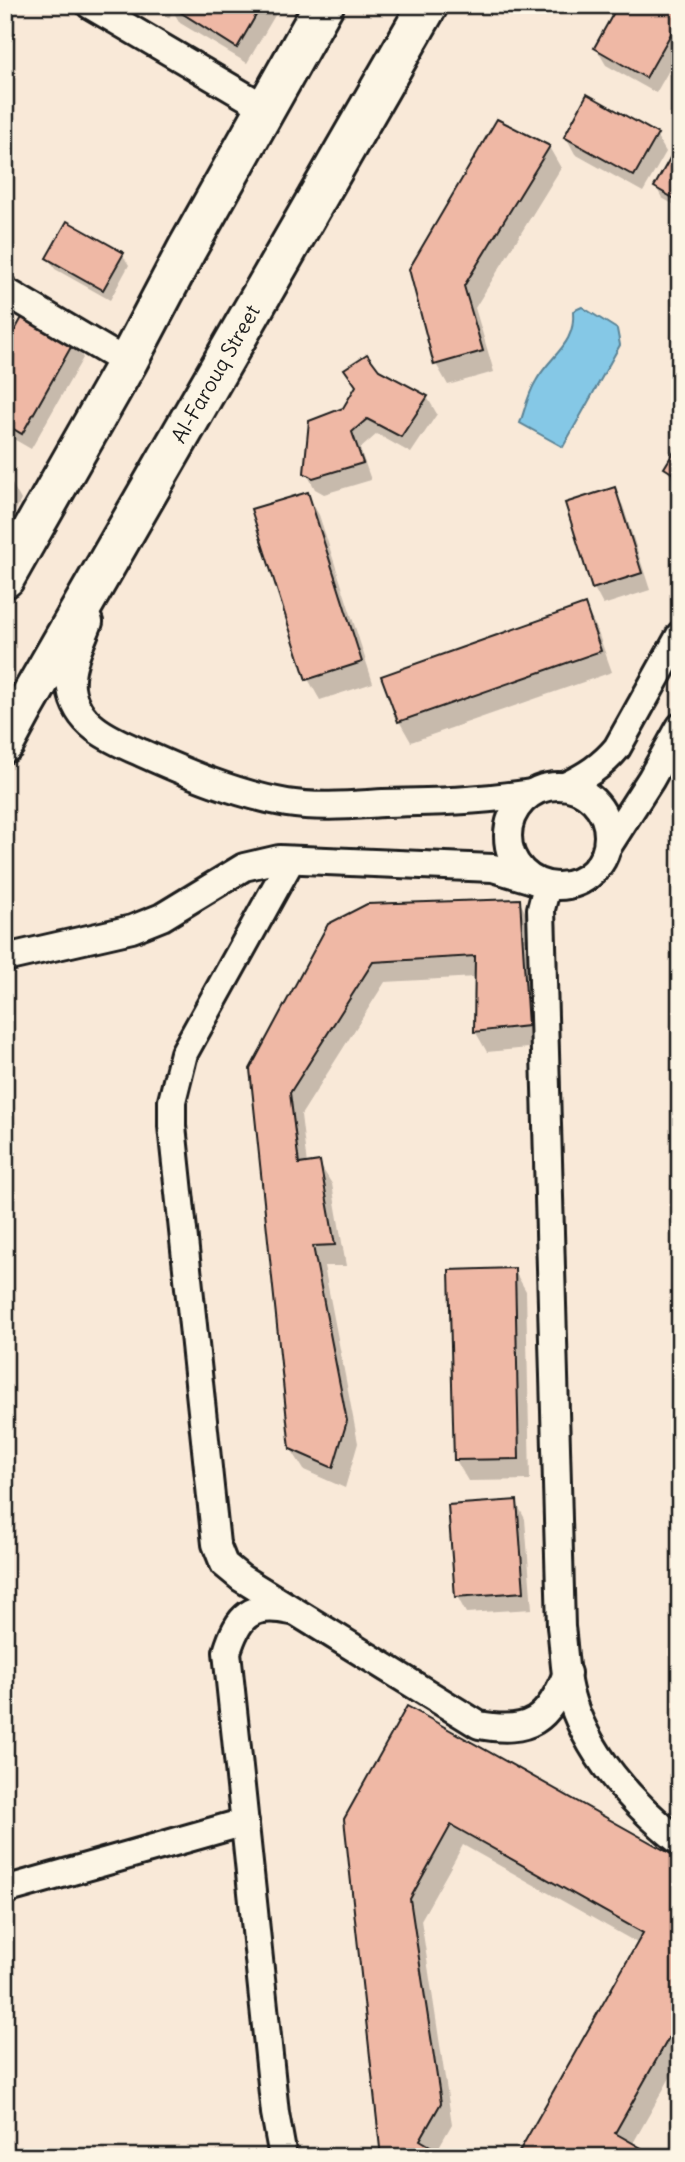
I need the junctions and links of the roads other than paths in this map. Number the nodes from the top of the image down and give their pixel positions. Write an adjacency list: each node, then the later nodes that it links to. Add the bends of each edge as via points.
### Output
1 (90, 5): 4 (street)
2 (324, 5): 4 (main road)
3 (428, 5): 7 (main road, Al-Farouq Street)
4 (267, 109): 6 (main road)
5 (5, 291): 6 (street)
6 (127, 363): 8 (main road)
7 (120, 541): 11 (main road, Al-Farouq Street); 13 (street, via 73,663 71,688 87,722 107,737 204,780 288,803 491,800)
8 (5, 578)
9 (680, 635): 12 (street, via 617,748 588,775)
10 (680, 727): 14 (street)
11 (5, 743)
12 (565, 786): 13 (street, via 547,786); 14 (street, via 594,801 608,830)
13 (531, 793): 16 (street, via 509,820 507,837 519,869)
14 (608, 846): 16 (street, via 602,861 579,882 564,886)
15 (291, 860): 16 (street, via 494,868); 17 (street, via 244,867 162,917 132,929); 18 (street, via 184,1053 172,1101 172,1126 216,1544 224,1564)
16 (540, 883): 19 (street, via 561,1627)
17 (5, 958)
18 (294, 1611): 19 (street, via 479,1725 523,1727 557,1699); 20 (street, via 258,1609 234,1629 227,1652)
19 (567, 1673): 21 (street, via 589,1743 648,1816)
20 (245, 1822): 22 (street); 23 (street)
21 (680, 1842)
22 (5, 1890)
23 (283, 2157)

